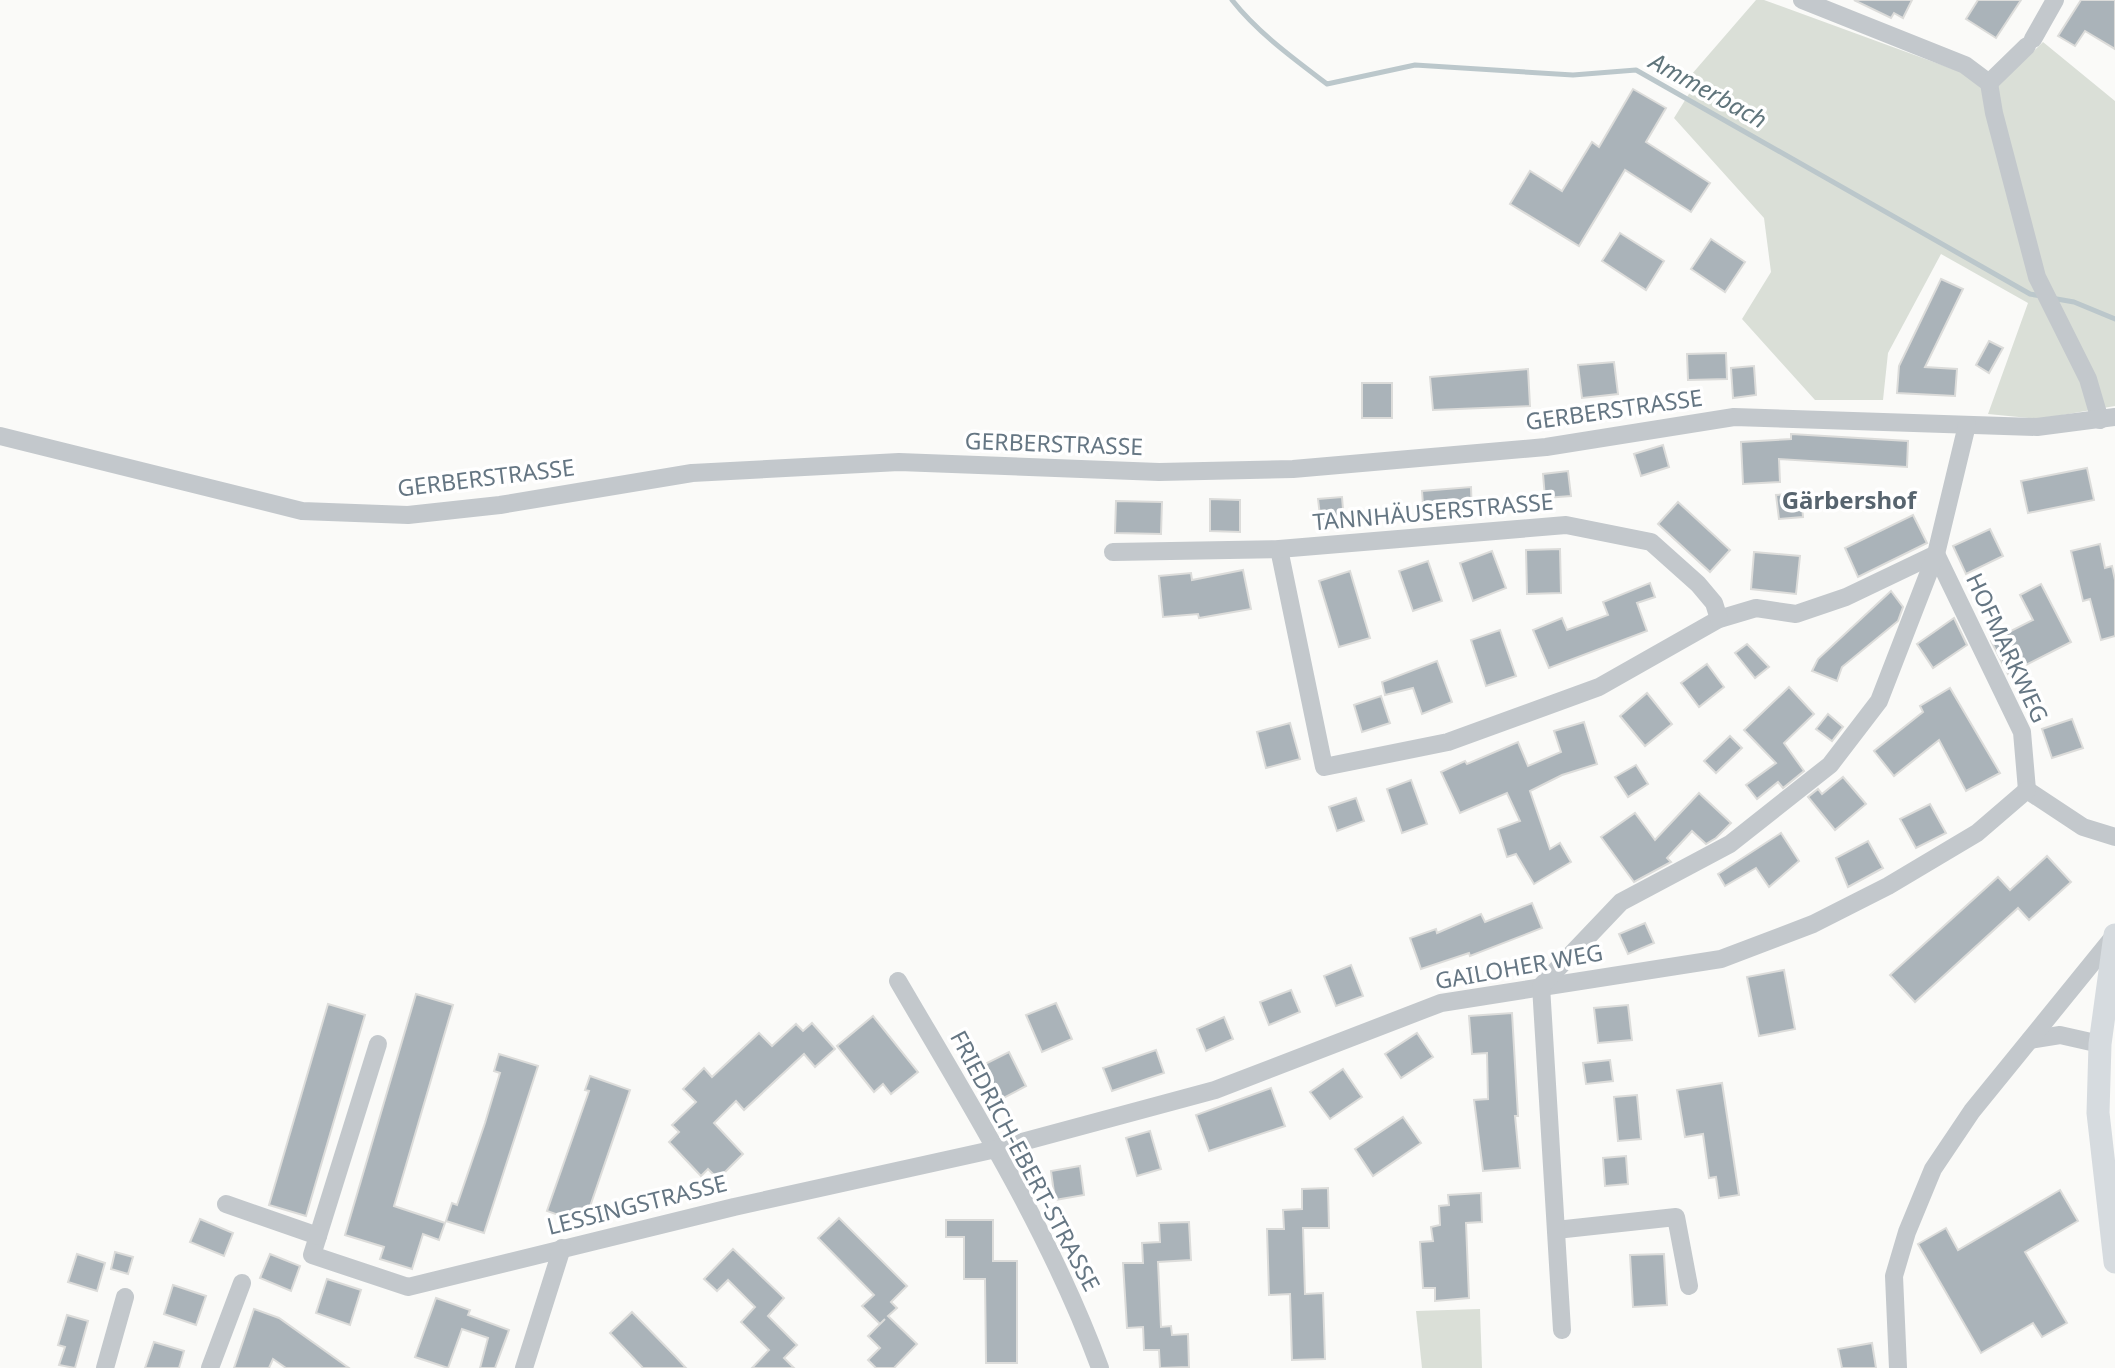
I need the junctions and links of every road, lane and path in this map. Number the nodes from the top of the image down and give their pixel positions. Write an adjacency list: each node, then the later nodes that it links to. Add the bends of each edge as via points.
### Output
1 (1802, 0): 3 (street, via 1965,65)
2 (2055, 0): 3 (street, via 2030,43)
3 (1989, 83): 4 (street, via 2037,277)
4 (2108, 418): 5 (street, GERBERSTRASSE, via 2037,427)
5 (1967, 425): 6 (street, GERBERSTRASSE, via 1734,417 1546,447 1293,469 1159,472 899,462 691,473 500,505 408,515 302,511); 9 (street, HOFMARKWEG)
6 (0, 436)
7 (1279, 550): 8 (street, TANNHÄUSERSTRASSE); 10 (street, TANNHÄUSERSTRASSE, via 1566,525 1651,542 1699,584 1714,603); 10 (street, via 1324,767 1448,741 1599,687)
8 (1113, 552)
9 (1936, 554): 10 (street, via 1846,597 1796,614 1756,608); 11 (street, HOFMARKWEG, via 2022,732); 15 (street, HOFMARKWEG, via 1879,701 1830,765 1730,844 1620,902)
10 (1719, 619)
11 (2027, 790): 12 (street, via 2083,827); 15 (street, GAILOHER WEG, via 1977,833 1813,924 1721,959)
12 (2115, 836)
13 (2115, 935): 16 (street); 18 (main road)
14 (898, 981): 19 (street, FRIEDRICH-EBERT-STRASSE)
15 (1541, 986): 19 (street, GAILOHER WEG, via 1441,1003 1215,1090); 21 (street)
16 (2030, 1040): 18 (street, via 2060,1035); 33 (street, via 1972,1111 1933,1169 1907,1232 1894,1276)
17 (378, 1044): 22 (street)
18 (2100, 1044): 24 (main road, via 2098,1113)
19 (996, 1149): 23 (street, LESSINGSTRASSE); 32 (street, FRIEDRICH-EBERT-STRASSE, via 1083,1321)
20 (226, 1204): 22 (street)
21 (1556, 1230): 26 (street, via 1676,1217); 28 (street)
22 (318, 1236): 23 (street, LESSINGSTRASSE, via 312,1255 408,1287)
23 (562, 1248): 31 (street)
24 (2115, 1262)
25 (242, 1283): 30 (street)
26 (1689, 1286)
27 (125, 1297): 29 (street)
28 (1562, 1330)
29 (105, 1368)
30 (210, 1368)
31 (524, 1368)
32 (1100, 1368)
33 (1898, 1368)

